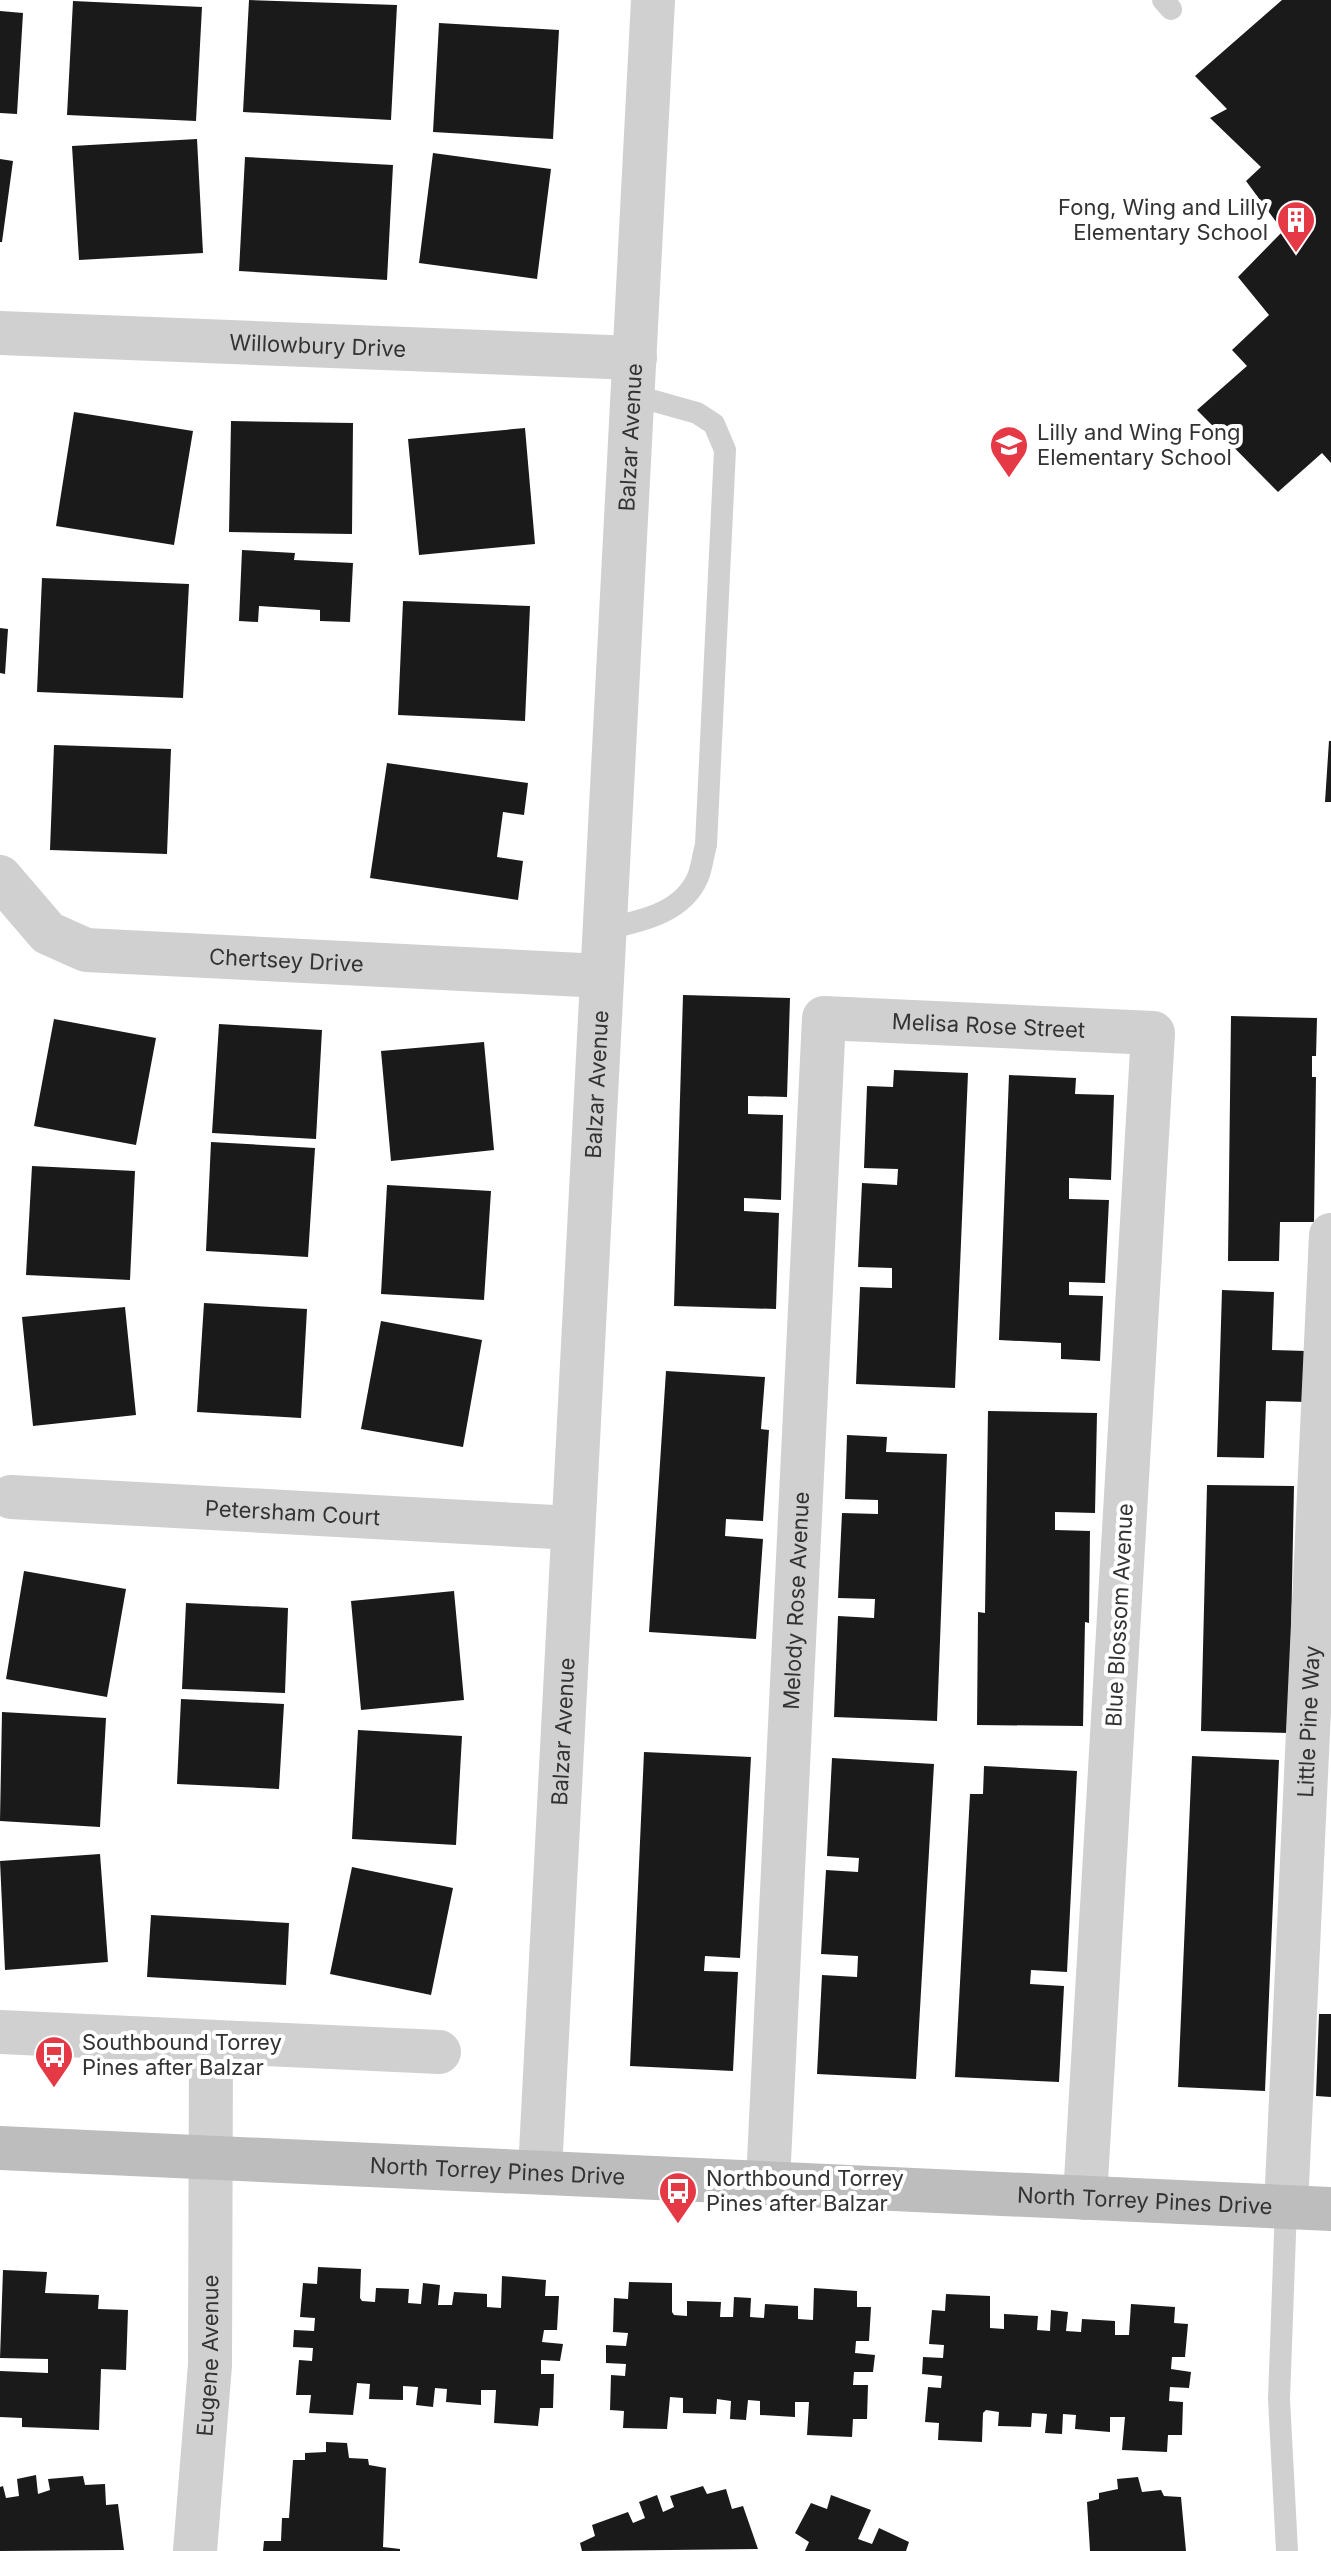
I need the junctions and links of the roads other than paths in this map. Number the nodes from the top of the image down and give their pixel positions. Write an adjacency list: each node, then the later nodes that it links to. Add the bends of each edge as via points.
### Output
1 (653, 0): 3 (street, Balzar Avenue)
2 (0, 333): 3 (street, Willowbury Drive)
3 (634, 376): 5 (street, Balzar Avenue); 5 (lane, via 714,424 725,450 706,845 697,879 680,900 658,916)
4 (0, 877): 6 (street, Chertsey Drive, via 48,933 86,950)
5 (606, 929): 6 (street, Balzar Avenue)
6 (602, 976): 12 (street, Balzar Avenue)
7 (824, 1018): 8 (street, Melisa Rose Street); 20 (street, Melody Rose Avenue)
8 (1153, 1033): 21 (street, Blue Blossom Avenue)
9 (1331, 1235): 10 (street, Little Pine Way)
10 (1326, 1427): 13 (street, Little Pine Way)
11 (11, 1497): 12 (street, Petersham Court)
12 (573, 1528): 19 (street, Balzar Avenue)
13 (1320, 1702): 22 (street, Little Pine Way)
14 (0, 2032): 15 (street)
15 (211, 2042): 16 (street); 18 (street, Eugene Avenue)
16 (439, 2052)
17 (0, 2148): 18 (main road, North Torrey Pines Drive)
18 (209, 2158): 19 (main road, North Torrey Pines Drive); 24 (street, Eugene Avenue, via 210,2365)
19 (540, 2171): 20 (main road, North Torrey Pines Drive)
20 (768, 2182): 21 (main road, North Torrey Pines Drive)
21 (1085, 2198): 22 (main road, North Torrey Pines Drive)
22 (1286, 2207): 23 (main road, North Torrey Pines Drive); 25 (lane, via 1279,2399)
23 (1331, 2209)
24 (195, 2551)
25 (1287, 2551)

